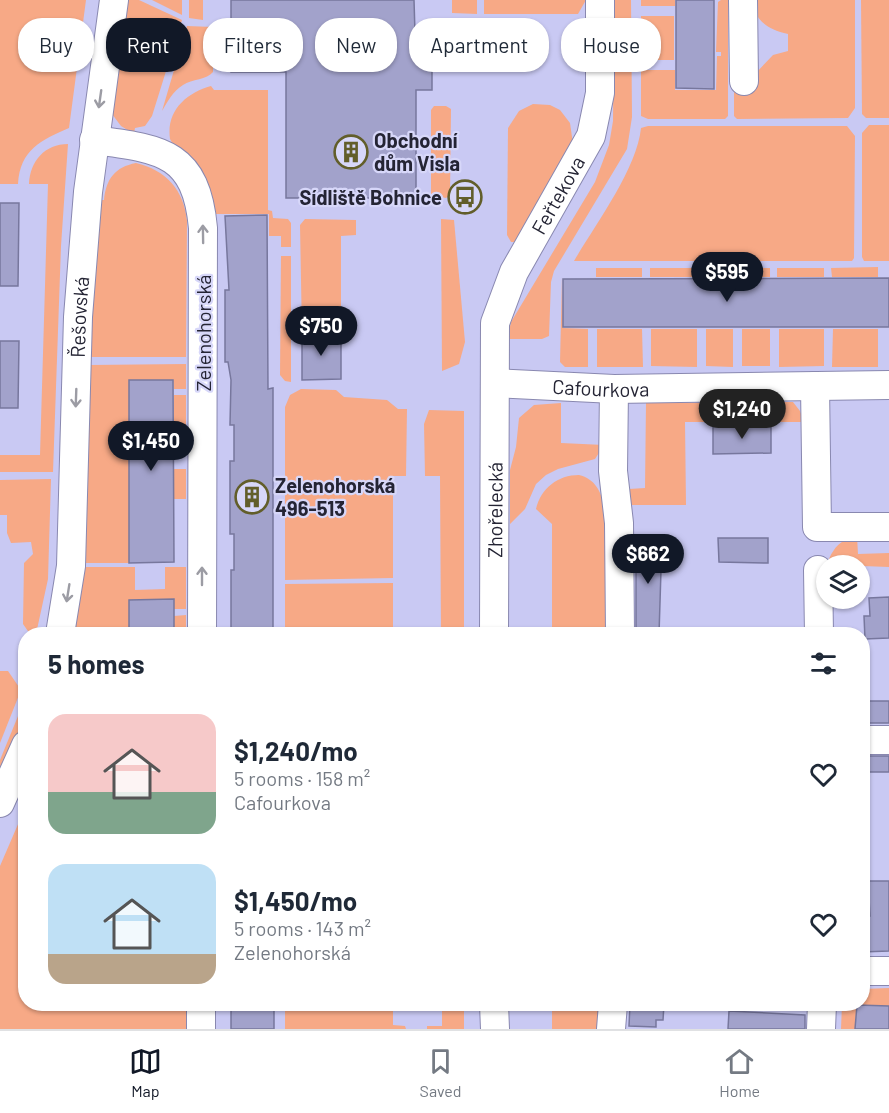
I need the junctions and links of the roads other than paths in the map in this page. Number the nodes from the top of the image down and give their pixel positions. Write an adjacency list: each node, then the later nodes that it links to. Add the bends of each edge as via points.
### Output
1 (114, 0): 5 (street, Řešovská, one-way to 5)
2 (600, 0): 6 (street, Feřtekova, via 600,93 596,122 586,149 506,291 495,323)
3 (743, 0): 4 (street)
4 (744, 81)
5 (94, 140): 12 (street, Řešovská, one-way to 12, via 78,317 71,566); 13 (street, Zelenohorská, one-way to 5, via 200,201 185,171 163,153)
6 (495, 383): 9 (street, Cafourkova); 14 (street, Zhořelecká)
7 (889, 385): 8 (street, Cafourkova)
8 (815, 386): 9 (street, Cafourkova); 10 (street, via 817,526)
9 (614, 389): 15 (street, via 613,471 619,523)
10 (889, 526)
11 (819, 609): 16 (street)
12 (61, 627)
13 (202, 627)
14 (494, 627)
15 (620, 627)
16 (819, 627)
17 (870, 740): 18 (street)
18 (889, 740)
19 (18, 763): 20 (street)
20 (0, 803)
21 (870, 971): 22 (street)
22 (889, 971)
23 (201, 1011): 27 (street)
24 (494, 1011): 28 (street)
25 (612, 1011): 29 (street)
26 (822, 1011): 30 (street)
27 (201, 1029)
28 (495, 1029)
29 (611, 1029)
30 (821, 1029)

